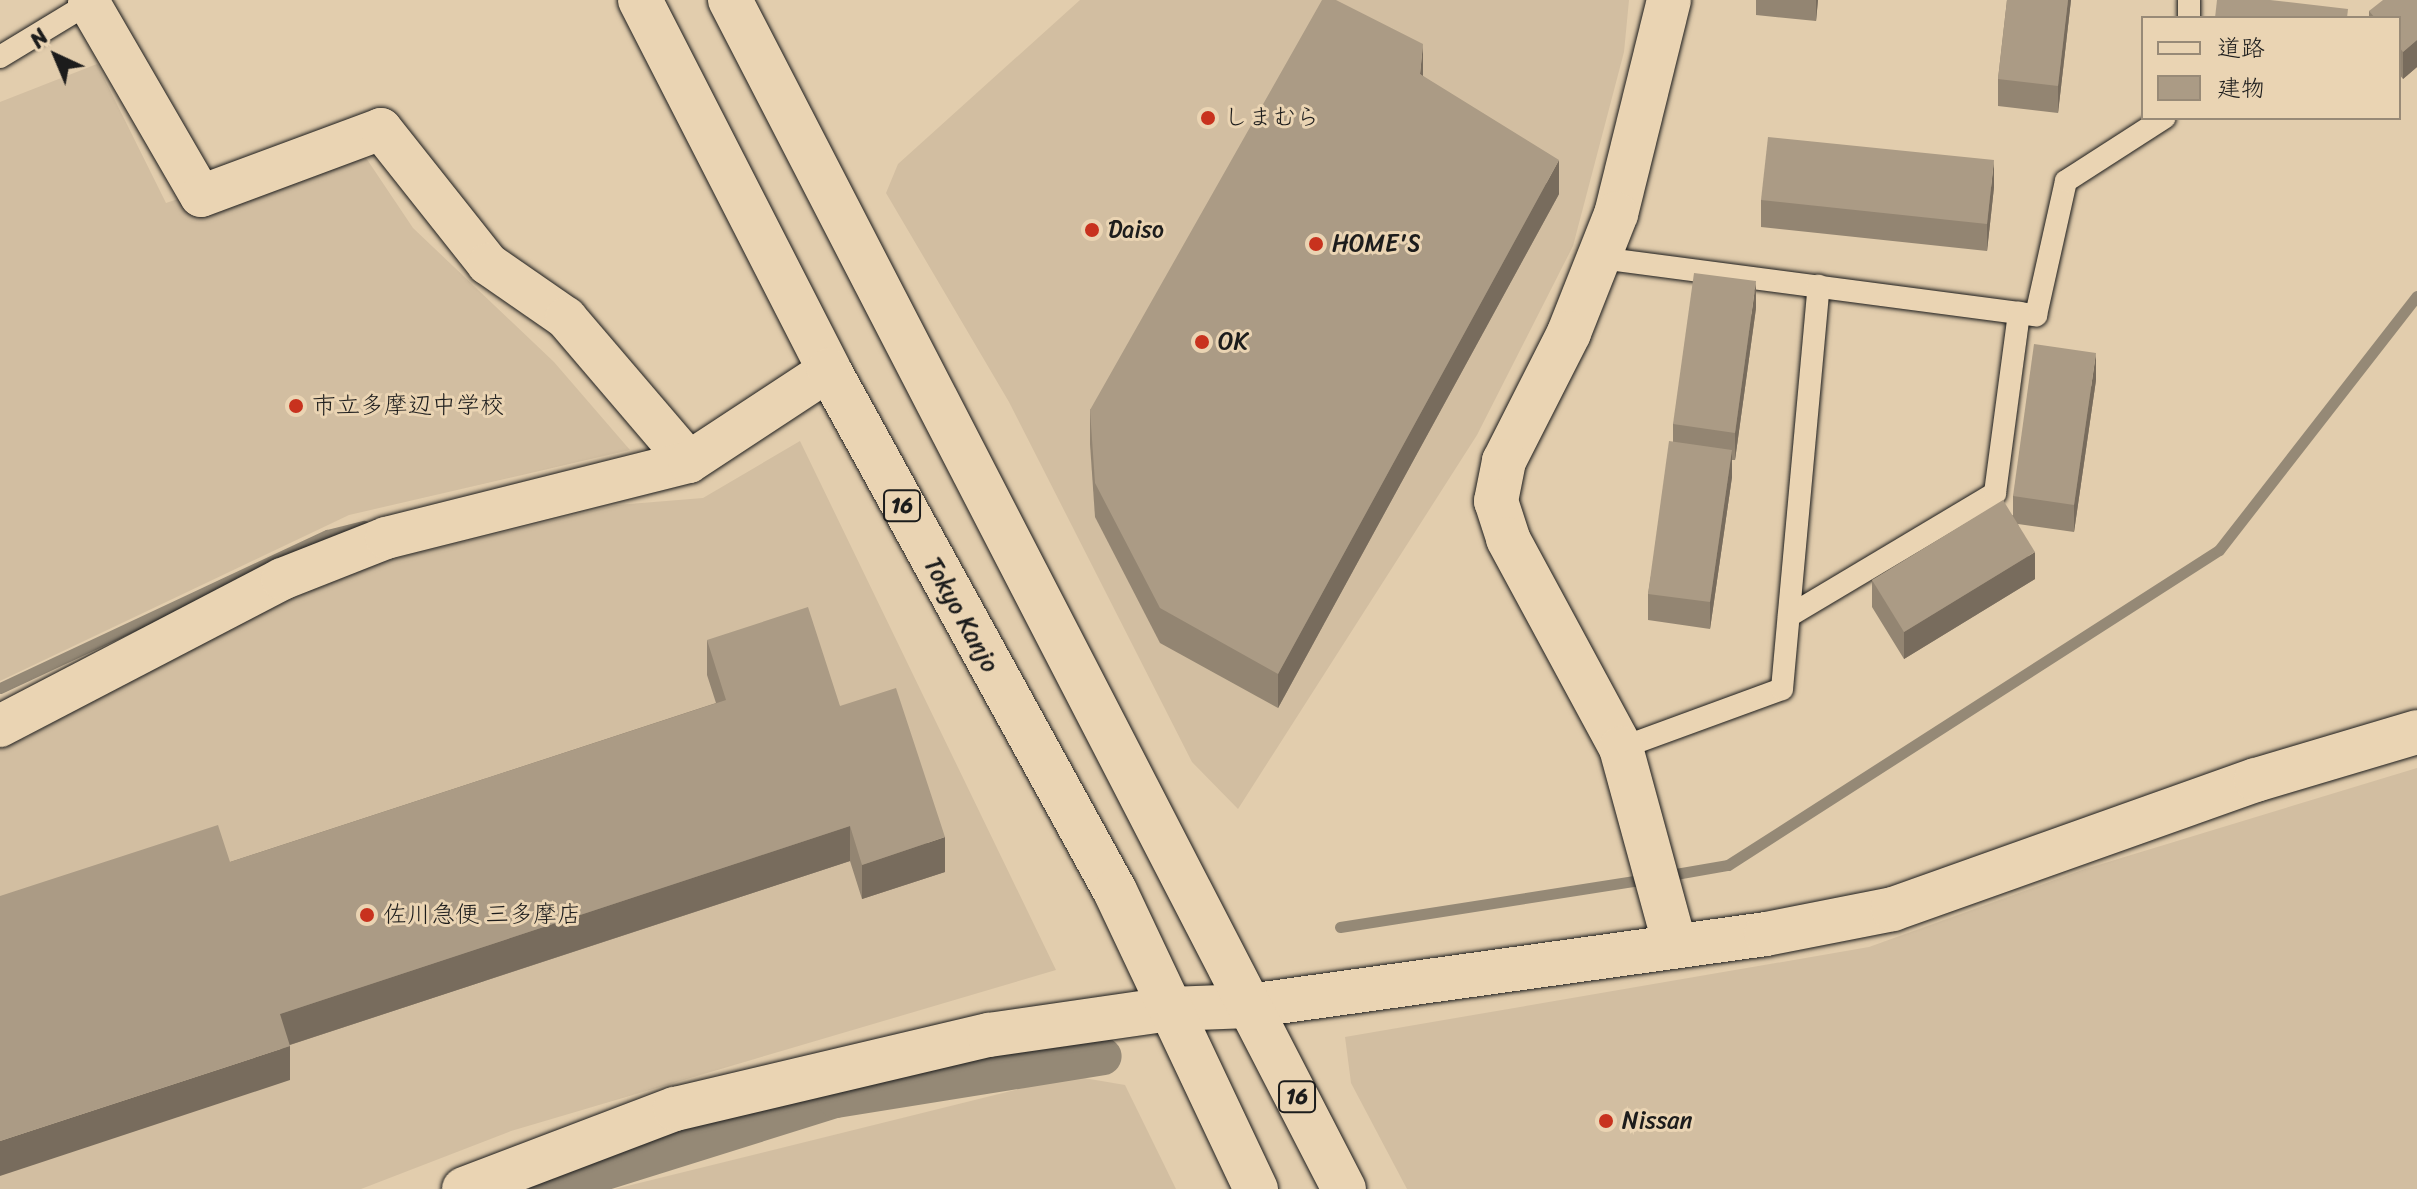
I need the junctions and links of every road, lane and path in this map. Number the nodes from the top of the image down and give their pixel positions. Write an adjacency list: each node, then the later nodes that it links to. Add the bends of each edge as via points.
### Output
1 (640, 0): 10 (main road, Tokyo Kanjo / 16)
2 (730, 0): 17 (main road, 16)
3 (1669, 0): 7 (main road, via 1637,147)
4 (90, 1): 5 (lane); 11 (street, via 201,196 381,129 488,264 566,318)
5 (0, 57)
6 (2161, 120): 9 (lane, via 2066,181 2036,315)
7 (1601, 258): 8 (lane); 15 (main road, via 1504,461 1496,501 1508,539)
8 (1819, 286): 9 (lane); 12 (lane)
9 (2019, 313): 12 (lane, via 1995,493)
10 (829, 370): 11 (street); 18 (main road, Tokyo Kanjo / 16, via 1115,891)
11 (689, 462): 13 (street, via 386,538 282,579)
12 (1789, 616): 15 (lane, via 1782,689)
13 (0, 726)
14 (2417, 732): 16 (main road, via 2256,780 1922,901)
15 (1621, 748): 16 (main road)
16 (1675, 946): 17 (main road)
17 (1249, 1006): 18 (main road); 21 (main road, 16)
18 (1170, 1009): 19 (main road, via 989,1035 675,1109); 20 (main road, Tokyo Kanjo / 16)
19 (464, 1189)
20 (1256, 1189)
21 (1344, 1189)

